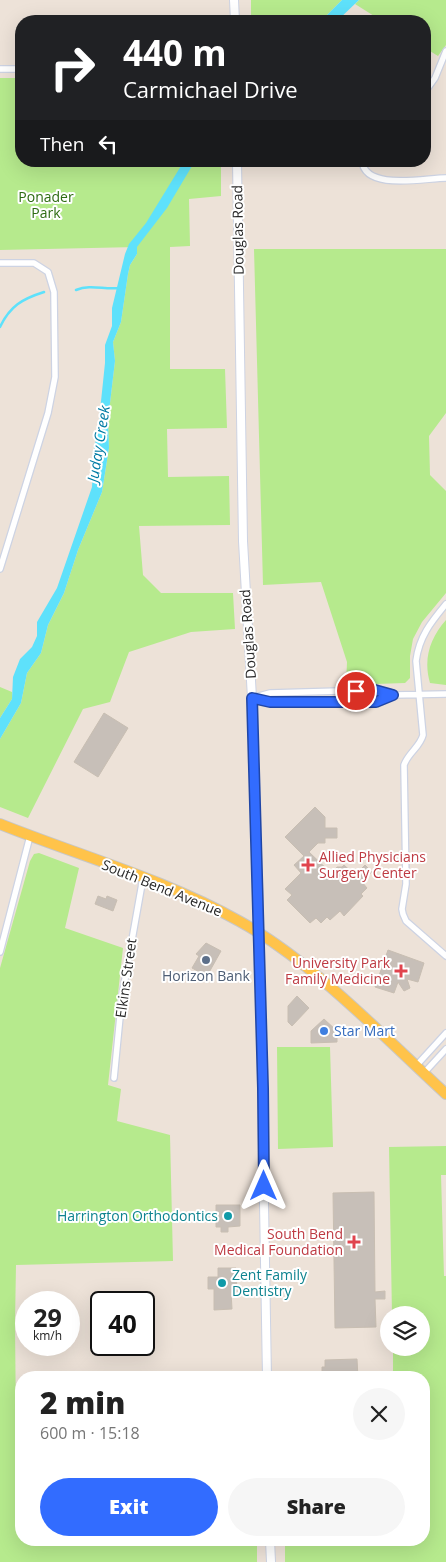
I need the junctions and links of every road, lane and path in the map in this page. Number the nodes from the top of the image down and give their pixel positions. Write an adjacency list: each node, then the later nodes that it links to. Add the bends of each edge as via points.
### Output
1 (234, 0): 2 (street)
2 (235, 15)
3 (446, 52): 6 (street)
4 (0, 69): 5 (street)
5 (15, 69)
6 (431, 84)
7 (238, 167): 17 (street, Douglas Road, via 243,541)
8 (363, 167): 9 (street, via 376,179)
9 (446, 178)
10 (0, 263): 11 (street, via 34,263 48,272 54,292 56,362 48,414)
11 (0, 569)
12 (446, 604): 16 (street, via 421,638 416,661)
13 (317, 692): 15 (street, via 375,690); 17 (street, via 270,693); 18 (street)
14 (446, 694): 16 (street)
15 (393, 695): 16 (street); 18 (street, via 376,702)
16 (419, 695): 24 (street, via 423,735 404,765 406,884 402,909 406,921)
17 (252, 698): 18 (street, via 270,702); 22 (street, Douglas Road)
18 (318, 701)
19 (0, 824): 20 (main road, South Bend Avenue)
20 (30, 836): 21 (main road, South Bend Avenue); 23 (street)
21 (142, 878): 22 (main road, South Bend Avenue, via 195,898); 29 (street, Elkins Street, via 122,996)
22 (259, 934): 27 (main road, South Bend Avenue, via 332,990); 31 (street, Douglas Road)
23 (0, 952)
24 (446, 956)
25 (446, 1033): 27 (street)
26 (446, 1049): 28 (street)
27 (416, 1066): 28 (main road, South Bend Avenue)
28 (424, 1073): 30 (main road, South Bend Avenue)
29 (114, 1078)
30 (446, 1094)
31 (267, 1371)
32 (270, 1546): 33 (street)
33 (271, 1562)

